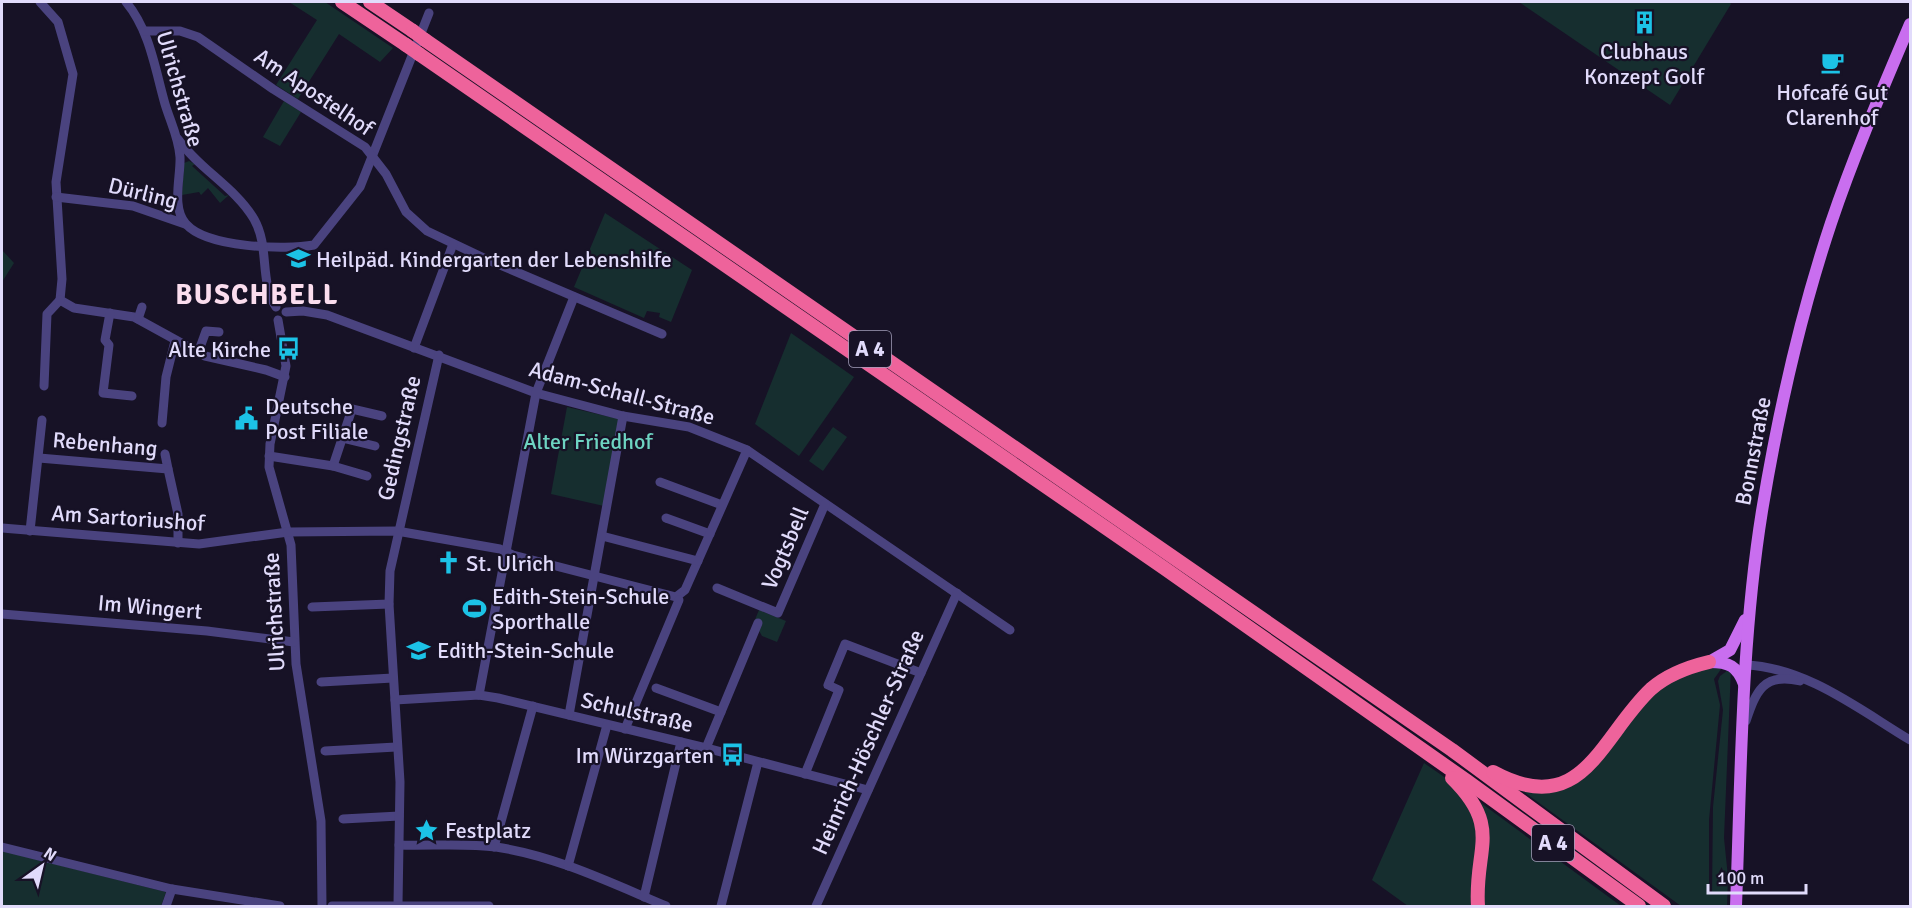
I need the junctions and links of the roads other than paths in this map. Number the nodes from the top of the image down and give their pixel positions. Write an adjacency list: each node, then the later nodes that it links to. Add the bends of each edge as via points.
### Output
1 (40, 2): 12 (street, via 58,22 73,74)
2 (126, 2): 7 (street, Ulrichstraße)
3 (342, 2): 93 (highway, A 4, bridge, via 1164,568)
4 (370, 2): 91 (highway, A 4, bridge)
5 (429, 13): 10 (street)
6 (1911, 24): 66 (main road, Bonnstraße, via 1852,164 1805,309 1762,512)
7 (144, 31): 8 (street, Ulrichstraße); 10 (street, Am Apostelhof, via 180,31 198,37 279,94 365,147)
8 (177, 136): 9 (street); 11 (street, Ulrichstraße)
9 (192, 156): 11 (street, via 185,156); 15 (street, via 248,210)
10 (372, 156): 14 (street, Am Apostelhof, via 415,221); 15 (street, via 360,187 318,243)
11 (180, 163): 13 (street, Ulrichstraße, via 179,206)
12 (56, 197): 13 (street, Dürling, via 133,206); 17 (street)
13 (185, 224): 15 (street, via 228,243)
14 (453, 244): 16 (street, Am Apostelhof); 27 (street)
15 (265, 247): 19 (street, via 267,280)
16 (574, 297): 25 (street, Am Apostelhof); 32 (street)
17 (60, 300): 21 (street, via 74,308); 31 (street, via 47,314)
18 (142, 307): 22 (street)
19 (276, 307): 20 (street, via 283,307); 23 (street, via 273,313)
20 (286, 312): 23 (street); 27 (street, Adam-Schall-Straße, via 327,315)
21 (110, 313): 22 (street); 33 (street, via 103,393)
22 (138, 319): 26 (street)
23 (278, 320): 30 (street, Ulrichstraße)
24 (219, 332): 28 (street, via 206,331)
25 (662, 334)
26 (175, 341): 28 (street); 37 (street, via 166,377)
27 (414, 348): 29 (street, Adam-Schall-Straße)
28 (198, 353): 30 (street)
29 (439, 355): 32 (street, Adam-Schall-Straße); 53 (street, Gedingstraße)
30 (285, 377): 42 (street, Ulrichstraße)
31 (44, 386)
32 (536, 393): 35 (street, Adam-Schall-Straße); 58 (street)
33 (132, 396)
34 (382, 416): 38 (street, via 352,409)
35 (623, 416): 40 (street, Adam-Schall-Straße, via 689,427); 56 (street)
36 (42, 420): 43 (street, Rebenhang)
37 (162, 423)
38 (342, 438): 39 (street); 44 (street)
39 (375, 446)
40 (747, 450): 48 (street, Adam-Schall-Straße); 49 (street)
41 (165, 454): 45 (street, Rebenhang)
42 (269, 456): 44 (street); 54 (street, Ulrichstraße, via 270,476)
43 (39, 458): 45 (street, Rebenhang); 52 (street, Rebenhang)
44 (333, 466): 46 (street)
45 (168, 469): 57 (street, Rebenhang, via 178,514)
46 (367, 476)
47 (660, 482): 49 (street)
48 (825, 504): 61 (street, Vogtsbell, via 778,613); 62 (street, Adam-Schall-Straße)
49 (722, 505): 55 (street)
50 (666, 518): 55 (street)
51 (2, 528): 52 (street, Am Sartoriushof)
52 (30, 531): 57 (street, Am Sartoriushof)
53 (397, 531): 54 (street, Am Sartoriushof); 58 (street, Am Sartoriushof); 64 (street, Gedingstraße)
54 (288, 532): 57 (street, Am Sartoriushof, via 205,544); 70 (street, Ulrichstraße, via 293,568)
55 (710, 534): 59 (street)
56 (602, 536): 59 (street); 60 (street)
57 (177, 543)
58 (507, 553): 60 (street, Am Sartoriushof); 79 (street)
59 (698, 561): 60 (street, Am Sartoriushof, via 685,590 676,597)
60 (595, 575): 83 (street)
61 (717, 588)
62 (957, 594): 69 (street, Adam-Schall-Straße); 73 (street, Heinrich-Höschler-Straße)
63 (679, 600): 85 (street)
64 (389, 604): 65 (street); 74 (street, Gedingstraße)
65 (312, 607)
66 (1750, 611): 71 (main road, via 1730,650); 72 (main road, Bonnstraße)
67 (2, 614): 70 (street, Im Wingert)
68 (758, 623): 82 (street)
69 (1010, 630)
70 (294, 642): 108 (street, Ulrichstraße, via 321,821)
71 (1709, 662): 76 (main road, via 1731,664); 91 (highway, via 1678,671 1658,684 1595,762 1568,781 1525,785)
72 (1745, 665): 76 (main road, Bonnstraße); 77 (street, via 1785,670)
73 (921, 673): 95 (street, via 845,644 828,685 839,690); 96 (street, Heinrich-Höschler-Straße)
74 (393, 678): 75 (street); 80 (street, Gedingstraße)
75 (321, 682)
76 (1745, 685): 86 (main road, Bonnstraße)
77 (1815, 685): 86 (street, via 1790,678 1769,681 1756,693); 87 (street)
78 (656, 688): 82 (street)
79 (480, 695): 80 (street, Schulstraße); 81 (street, Schulstraße)
80 (395, 700): 89 (street, Gedingstraße)
81 (533, 706): 83 (street, Schulstraße); 101 (street)
82 (721, 712): 90 (street)
83 (569, 715): 84 (street, Schulstraße)
84 (607, 725): 85 (street, Schulstraße); 102 (street)
85 (625, 729): 88 (street, Schulstraße)
86 (1742, 732): 117 (main road, Bonnstraße)
87 (1911, 740)
88 (681, 742): 90 (street, Schulstraße); 104 (street)
89 (396, 747): 92 (street); 97 (street, Gedingstraße)
90 (706, 748): 94 (street, Schulstraße)
91 (1452, 750): 116 (highway, A 4)
92 (326, 751)
93 (1427, 754): 114 (highway, via 1466,792 1481,820 1484,842); 115 (highway, A 4)
94 (758, 762): 95 (street, Schulstraße); 112 (street)
95 (805, 774): 96 (street, Schulstraße)
96 (868, 790): 113 (street, Heinrich-Höschler-Straße)
97 (399, 816): 98 (street); 99 (street, Gedingstraße)
98 (343, 819)
99 (399, 845): 101 (street); 105 (street, Gedingstraße)
100 (2, 847): 103 (street)
101 (494, 847): 102 (street)
102 (568, 866): 104 (street)
103 (172, 889): 106 (street); 107 (street)
104 (644, 897): 111 (street)
105 (393, 905): 109 (street); 110 (street)
106 (166, 906)
107 (280, 906)
108 (322, 906)
109 (332, 906)
110 (487, 906)
111 (666, 906)
112 (722, 906)
113 (816, 906)
114 (1478, 906)
115 (1639, 906)
116 (1664, 906)
117 (1736, 906)

